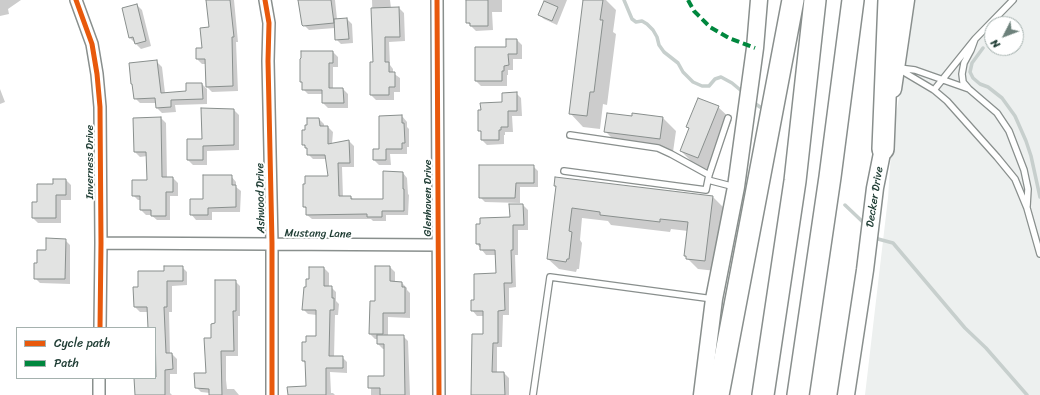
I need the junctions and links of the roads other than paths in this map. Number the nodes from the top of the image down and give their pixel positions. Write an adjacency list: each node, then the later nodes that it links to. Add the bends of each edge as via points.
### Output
1 (76, 0): 23 (street, Inverness Drive, via 92,44 97,74 100,107)
2 (266, 0): 24 (street, Ashwood Drive, via 269,23)
3 (437, 0): 25 (street, Glenhaven Drive)
4 (759, 0): 21 (main road)
5 (793, 0): 35 (highway)
6 (815, 0): 36 (highway, via 795,181)
7 (853, 0): 37 (highway)
8 (889, 0): 18 (highway)
9 (906, 0): 12 (main road, Decker Drive)
10 (1013, 0): 11 (lane)
11 (975, 39): 13 (lane); 14 (lane, via 962,74 963,82)
12 (897, 68): 13 (lane, via 915,70); 15 (lane); 18 (main road, Decker Drive)
13 (943, 80): 14 (lane); 15 (lane)
14 (969, 89): 22 (lane, via 997,113 1009,131 1024,170 1028,189)
15 (934, 90): 22 (lane, via 957,112 1015,179)
16 (728, 118): 20 (lane)
17 (570, 134): 20 (lane, via 658,148)
18 (883, 149): 38 (main road, Decker Drive, via 875,188)
19 (564, 171): 20 (lane, via 706,190)
20 (708, 177): 21 (lane)
21 (736, 187): 27 (main road)
22 (1027, 208): 26 (lane)
23 (101, 243): 24 (street, Mustang Lane); 28 (street, Inverness Drive)
24 (272, 243): 25 (street, Mustang Lane); 31 (street, Ashwood Drive)
25 (438, 245): 32 (street, Glenhaven Drive)
26 (1040, 254)
27 (714, 299): 33 (lane, via 550,277); 34 (main road)
28 (100, 327)
29 (99, 379): 30 (street)
30 (99, 395)
31 (272, 395)
32 (438, 395)
33 (532, 395)
34 (702, 395)
35 (718, 395)
36 (763, 395)
37 (798, 395)
38 (846, 395)

